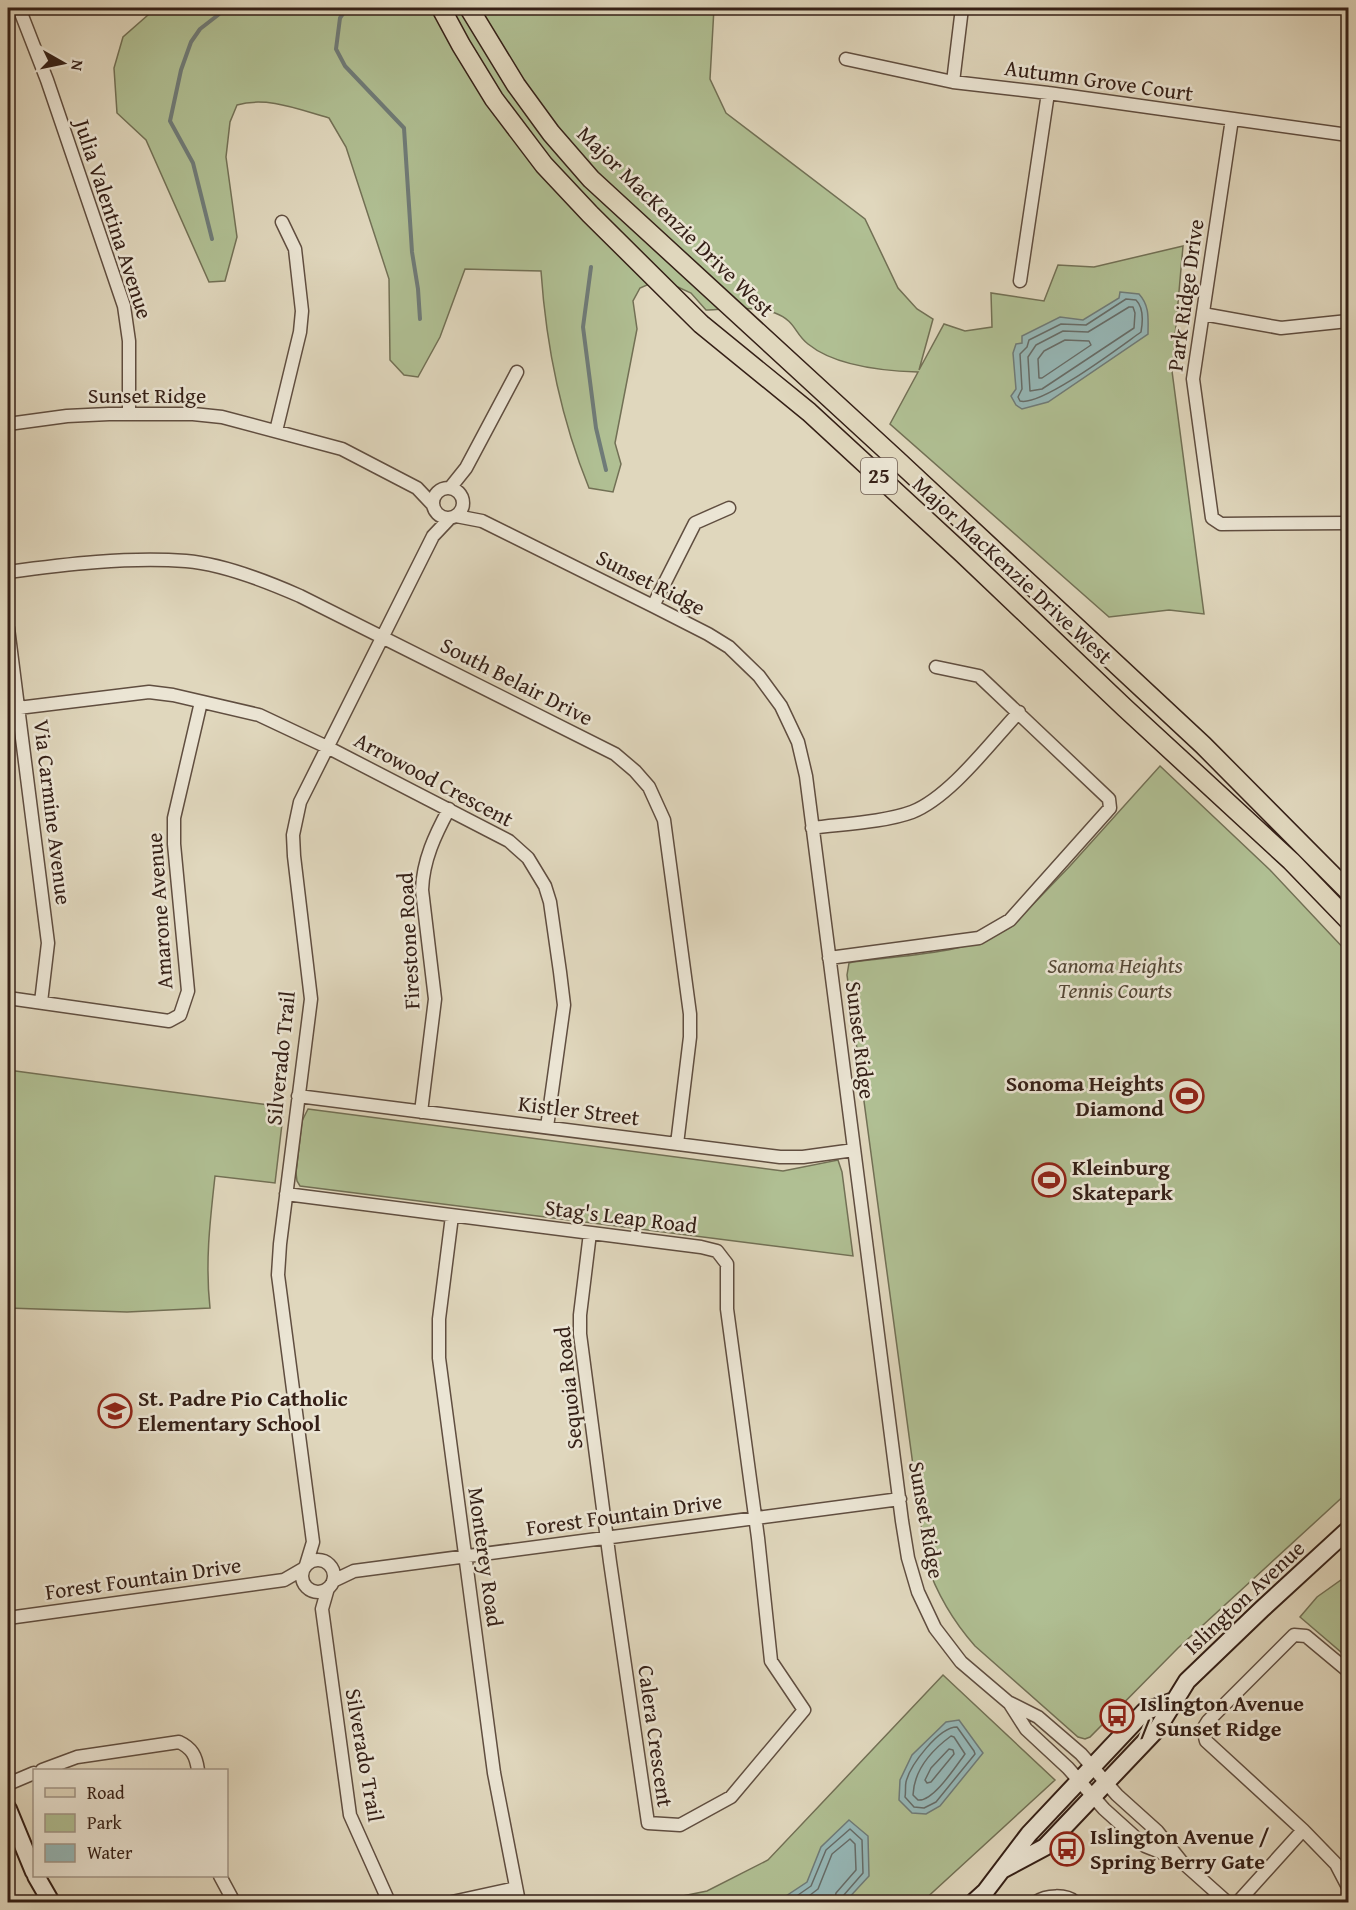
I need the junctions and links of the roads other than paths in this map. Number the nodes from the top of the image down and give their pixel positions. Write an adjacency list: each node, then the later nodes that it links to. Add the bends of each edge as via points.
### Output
1 (19, 8): 15 (street, Julia Valentina Avenue, via 124,306 129,342)
2 (441, 8): 38 (main road, Major MacKenzie Drive West / 25, via 494,99 544,165 590,214 701,324 809,412 962,553 1291,861)
3 (469, 8): 37 (main road, Major MacKenzie Drive West / 25, via 516,85 591,179 1203,745)
4 (962, 8): 6 (street)
5 (846, 59): 6 (street, Autumn Grove Court)
6 (953, 82): 7 (street, Autumn Grove Court)
7 (1048, 93): 8 (street, Autumn Grove Court); 11 (street)
8 (1232, 119): 9 (street, Autumn Grove Court); 12 (street, Park Ridge Drive)
9 (1348, 135)
10 (282, 222): 17 (street, via 296,249 302,311)
11 (1020, 281)
12 (1203, 314): 13 (street, via 1281,328); 24 (street, Park Ridge Drive, via 1193,379 1212,518 1221,524)
13 (1348, 321)
14 (518, 372): 19 (street)
15 (129, 414): 16 (street, Sunset Ridge, via 67,416); 17 (street, Sunset Ridge, via 209,415)
16 (8, 424)
17 (276, 431): 18 (street, Sunset Ridge, via 342,449)
18 (417, 488): 19 (street, Sunset Ridge); 20 (street, Sunset Ridge)
19 (454, 493): 20 (street, via 436,495); 22 (street, via 463,507); 23 (street, Sunset Ridge)
20 (434, 508): 22 (street, via 439,515); 25 (street, Silverado Trail)
21 (729, 508): 27 (street, via 695,523)
22 (453, 517): 23 (street, Sunset Ridge); 25 (street, Silverado Trail)
23 (482, 521): 27 (street, Sunset Ridge)
24 (1348, 523)
25 (433, 536): 29 (street, Silverado Trail)
26 (8, 572): 29 (street, South Belair Drive, via 83,562 188,561 266,580)
27 (652, 606): 36 (street, Sunset Ridge, via 729,647 771,691 788,718 801,754)
28 (8, 628): 32 (street, Via Carmine Avenue)
29 (382, 637): 34 (street, Silverado Trail); 45 (street, South Belair Drive, via 615,754 649,787 667,835 690,1014)
30 (936, 667): 33 (street, via 980,676)
31 (201, 702): 32 (street, Arrowood Crescent, via 149,692); 34 (street, Arrowood Crescent, via 259,715); 41 (street, Amarone Avenue, via 174,818 188,991 180,1015 169,1021)
32 (18, 708): 41 (street, Via Carmine Avenue, via 48,943)
33 (1019, 712): 36 (street, via 947,790 922,807 898,816); 39 (street, via 1109,799 1110,808 1010,920 979,938)
34 (327, 747): 35 (street, Arrowood Crescent); 42 (street, Silverado Trail, via 300,802 292,835 310,989)
35 (449, 809): 43 (street, Firestone Road, via 426,858 423,875 435,999); 44 (street, Arrowood Crescent, via 499,834 519,849 537,871 550,902 564,1005)
36 (812, 828): 39 (street, Sunset Ridge)
37 (1348, 891)
38 (1348, 921)
39 (830, 958): 46 (street, Sunset Ridge)
40 (8, 998): 41 (street, Amarone Avenue)
41 (41, 1002)
42 (298, 1095): 43 (street, Kistler Street); 47 (street, Silverado Trail)
43 (421, 1112): 44 (street, Kistler Street)
44 (547, 1127): 45 (street, Kistler Street)
45 (677, 1144): 46 (street, Kistler Street, via 789,1158)
46 (854, 1150): 50 (street, Sunset Ridge)
47 (286, 1194): 48 (street, Stag's Leap Road); 54 (street, Silverado Trail, via 278,1275)
48 (452, 1216): 49 (street, Stag's Leap Road); 55 (street, Monterey Road, via 438,1342)
49 (590, 1233): 51 (street, Stag's Leap Road, via 701,1247 723,1257 727,1264 727,1309); 53 (street, Sequoia Road, via 580,1334)
50 (900, 1499): 51 (street, Forest Fountain Drive); 66 (street, Sunset Ridge, via 912,1574 930,1620 961,1662)
51 (755, 1518): 53 (street, Forest Fountain Drive); 53 (street, Calera Crescent, via 771,1661 804,1710 731,1797 680,1825 648,1823)
52 (1348, 1530): 65 (main road, Islington Avenue, via 1187,1681)
53 (607, 1538): 55 (street, Forest Fountain Drive)
54 (313, 1542): 56 (street, Silverado Trail); 57 (street, Silverado Trail)
55 (465, 1556): 58 (street, Forest Fountain Drive); 83 (street, Monterey Road, via 494,1773)
56 (328, 1563): 57 (street, via 315,1560); 58 (street, Forest Fountain Drive); 60 (street, via 334,1573)
57 (305, 1567): 59 (street, Forest Fountain Drive); 61 (street, via 302,1578)
58 (354, 1571): 60 (street, Forest Fountain Drive)
59 (284, 1580): 61 (street, Forest Fountain Drive); 63 (street, Forest Fountain Drive)
60 (330, 1585): 61 (street, via 319,1592); 62 (street, Silverado Trail)
61 (308, 1588): 62 (street, Silverado Trail)
62 (322, 1609): 86 (street, Silverado Trail, via 350,1815)
63 (8, 1618)
64 (1348, 1671): 76 (street, via 1306,1636 1294,1635 1203,1729 1206,1741)
65 (1174, 1701): 67 (main road, Islington Avenue, via 1144,1712); 72 (main road, Islington Avenue, via 1158,1728)
66 (1008, 1702): 67 (street, Sunset Ridge, via 1038,1717); 71 (street, Sunset Ridge, via 1026,1729)
67 (1092, 1767): 71 (main road, Islington Avenue); 72 (street, Sunset Ridge)
68 (45, 1769): 69 (street, via 77,1757 179,1742 190,1748)
69 (198, 1769)
70 (33, 1773): 73 (street)
71 (1079, 1781): 74 (street, Sunset Ridge); 79 (main road, Islington Avenue, via 1029,1834)
72 (1106, 1783): 74 (main road, Islington Avenue); 77 (street, Sunset Ridge, via 1157,1831)
73 (8, 1784)
74 (1093, 1797): 77 (street, Sunset Ridge, via 1145,1846); 79 (main road, Islington Avenue, via 1045,1847)
75 (8, 1809): 78 (main road)
76 (1303, 1830): 82 (street, via 1336,1864); 93 (street)
77 (1181, 1861): 92 (street)
78 (33, 1869)
79 (1002, 1870): 89 (main road, Islington Avenue)
80 (37, 1877): 84 (main road)
81 (220, 1877): 85 (street)
82 (1348, 1887)
83 (516, 1888): 87 (street); 88 (street, Monterey Road)
84 (51, 1902)
85 (234, 1902)
86 (389, 1902)
87 (452, 1902)
88 (519, 1902)
89 (974, 1902)
90 (1036, 1902): 91 (street, via 1052,1896)
91 (1075, 1902)
92 (1227, 1902)
93 (1238, 1902)

